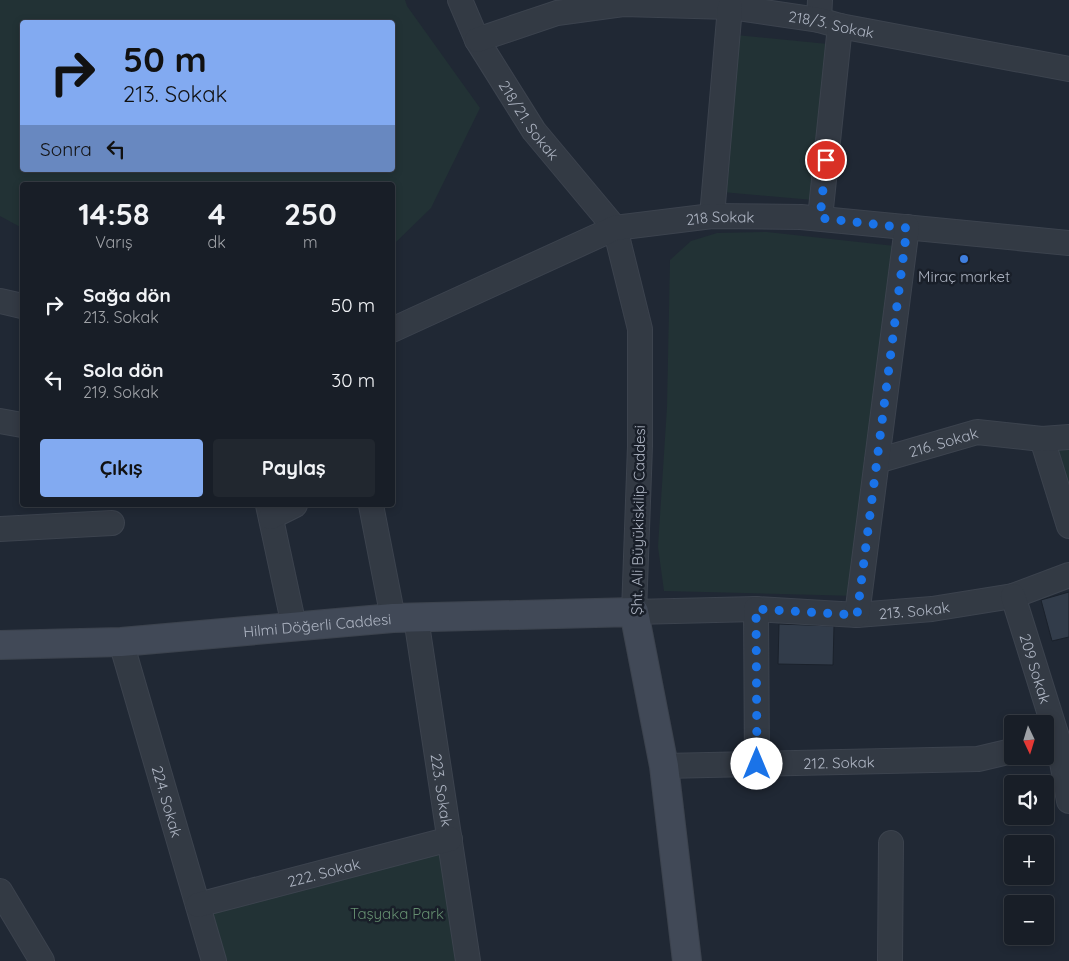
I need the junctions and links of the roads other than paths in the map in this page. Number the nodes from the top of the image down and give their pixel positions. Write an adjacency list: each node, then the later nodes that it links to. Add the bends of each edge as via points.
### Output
1 (460, 0): 4 (street, 218/21. Sokak)
2 (730, 7): 3 (street, 218/3. Sokak); 4 (street, 218/3. Sokak, via 623,4 558,13); 6 (street)
3 (826, 16): 5 (street, 218/3. Sokak); 7 (street)
4 (477, 40): 8 (street, 218/21. Sokak, via 534,131)
5 (1069, 69)
6 (712, 216): 7 (street, 218 Sokak); 8 (street, 218 Sokak)
7 (820, 218): 9 (street, 218 Sokak)
8 (616, 228): 13 (street, 218 Sokak); 28 (street, Şht. Ali Büyükiskilip Caddesi, via 640,329)
9 (907, 228): 10 (street, 218 Sokak); 18 (street)
10 (1069, 243)
11 (0, 301): 12 (street)
12 (20, 306)
13 (395, 329)
14 (0, 421): 15 (street)
15 (20, 425)
16 (1069, 437): 17 (street, 216. Sokak)
17 (1042, 439): 18 (street, 216. Sokak, via 977,432); 23 (street)
18 (877, 461): 29 (street)
19 (286, 507): 21 (street)
20 (372, 507): 30 (street, 223. Sokak)
21 (269, 511): 31 (street)
22 (112, 524): 24 (street)
23 (1069, 526)
24 (0, 529)
25 (1069, 575): 26 (street, 213. Sokak)
26 (1013, 596): 29 (street, 213. Sokak, via 932,609); 34 (street, 209 Sokak)
27 (756, 609): 28 (street, 213. Sokak); 29 (street, 213. Sokak); 36 (street)
28 (634, 612): 30 (street, Hilmi Döğerli Caddesi); 37 (street, Şht. Ali Büyükiskilip Caddesi)
29 (857, 615)
30 (404, 618): 31 (street, Hilmi Döğerli Caddesi); 39 (street, 223. Sokak)
31 (294, 626): 32 (street, Hilmi Döğerli Caddesi)
32 (120, 642): 33 (street, Hilmi Döğerli Caddesi); 42 (street, 224. Sokak)
33 (0, 645)
34 (1057, 741): 38 (street, 209 Sokak)
35 (1004, 753): 36 (street, 212. Sokak, via 978,759)
36 (757, 764): 37 (street, 212. Sokak)
37 (664, 766): 46 (street, Şht. Ali Büyükiskilip Caddesi)
38 (1069, 801)
39 (450, 839): 42 (street, 222. Sokak); 45 (street, 223. Sokak)
40 (890, 842): 47 (street)
41 (0, 891): 43 (street)
42 (198, 905): 44 (street, 224. Sokak)
43 (42, 961)
44 (214, 961)
45 (468, 961)
46 (688, 961)
47 (890, 961)

